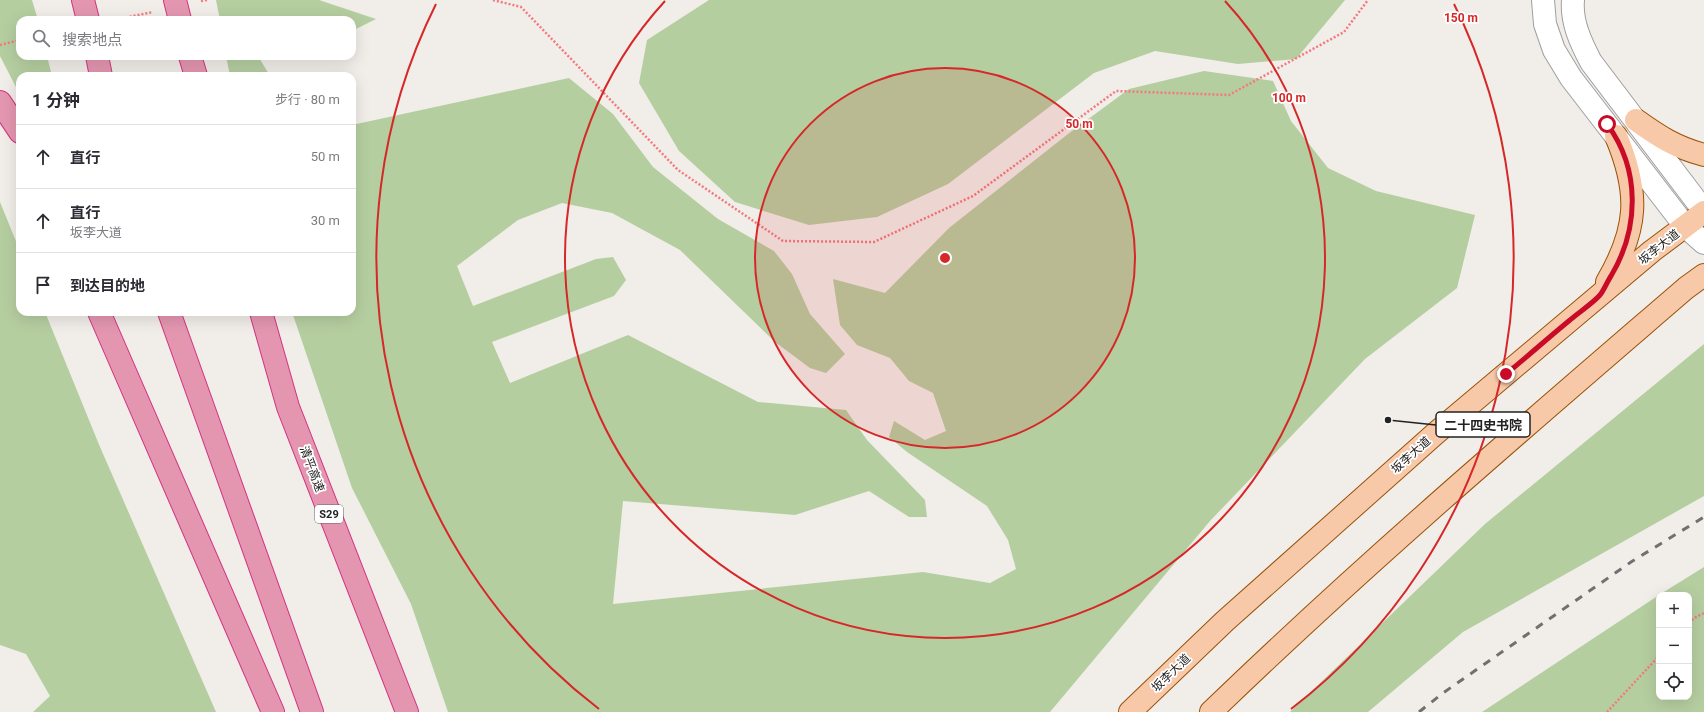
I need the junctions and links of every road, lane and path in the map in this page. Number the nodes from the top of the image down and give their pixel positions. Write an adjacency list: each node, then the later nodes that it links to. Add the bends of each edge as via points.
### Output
1 (84, 0): 7 (highway)
2 (174, 0): 8 (highway)
3 (493, 0): 4 (path, via 521,6 678,170 783,241 874,242 973,196 1116,91 1230,95 1344,32)
4 (1368, 0)
5 (1543, 0): 18 (street, via 1545,24 1554,50)
6 (1573, 0): 16 (street, via 1575,24 1591,62)
7 (87, 16)
8 (179, 16)
9 (16, 41): 10 (path)
10 (0, 45)
11 (98, 60): 13 (highway)
12 (191, 60): 14 (highway)
13 (100, 72)
14 (195, 72)
15 (0, 102): 17 (highway)
16 (1636, 120): 19 (main road, via 1662,139); 20 (street)
17 (16, 126)
18 (1616, 136): 21 (street); 24 (main road, via 1627,162 1632,183 1633,205 1630,232 1621,259)
19 (1704, 155)
20 (1704, 212): 21 (main road, 坂李大道)
21 (1685, 226): 22 (street); 24 (main road, 坂李大道)
22 (1704, 243)
23 (1704, 275): 35 (main road, via 1477,468)
24 (1600, 294): 34 (main road, 坂李大道, via 1436,433 1248,600)
25 (101, 316): 31 (highway)
26 (170, 316): 32 (highway)
27 (262, 316): 33 (highway, 清平高速 / S29, via 288,407)
28 (1704, 613): 29 (path)
29 (1692, 620)
30 (1656, 659): 36 (path)
31 (273, 712)
32 (312, 712)
33 (407, 712)
34 (1130, 712)
35 (1211, 712)
36 (1607, 712)

